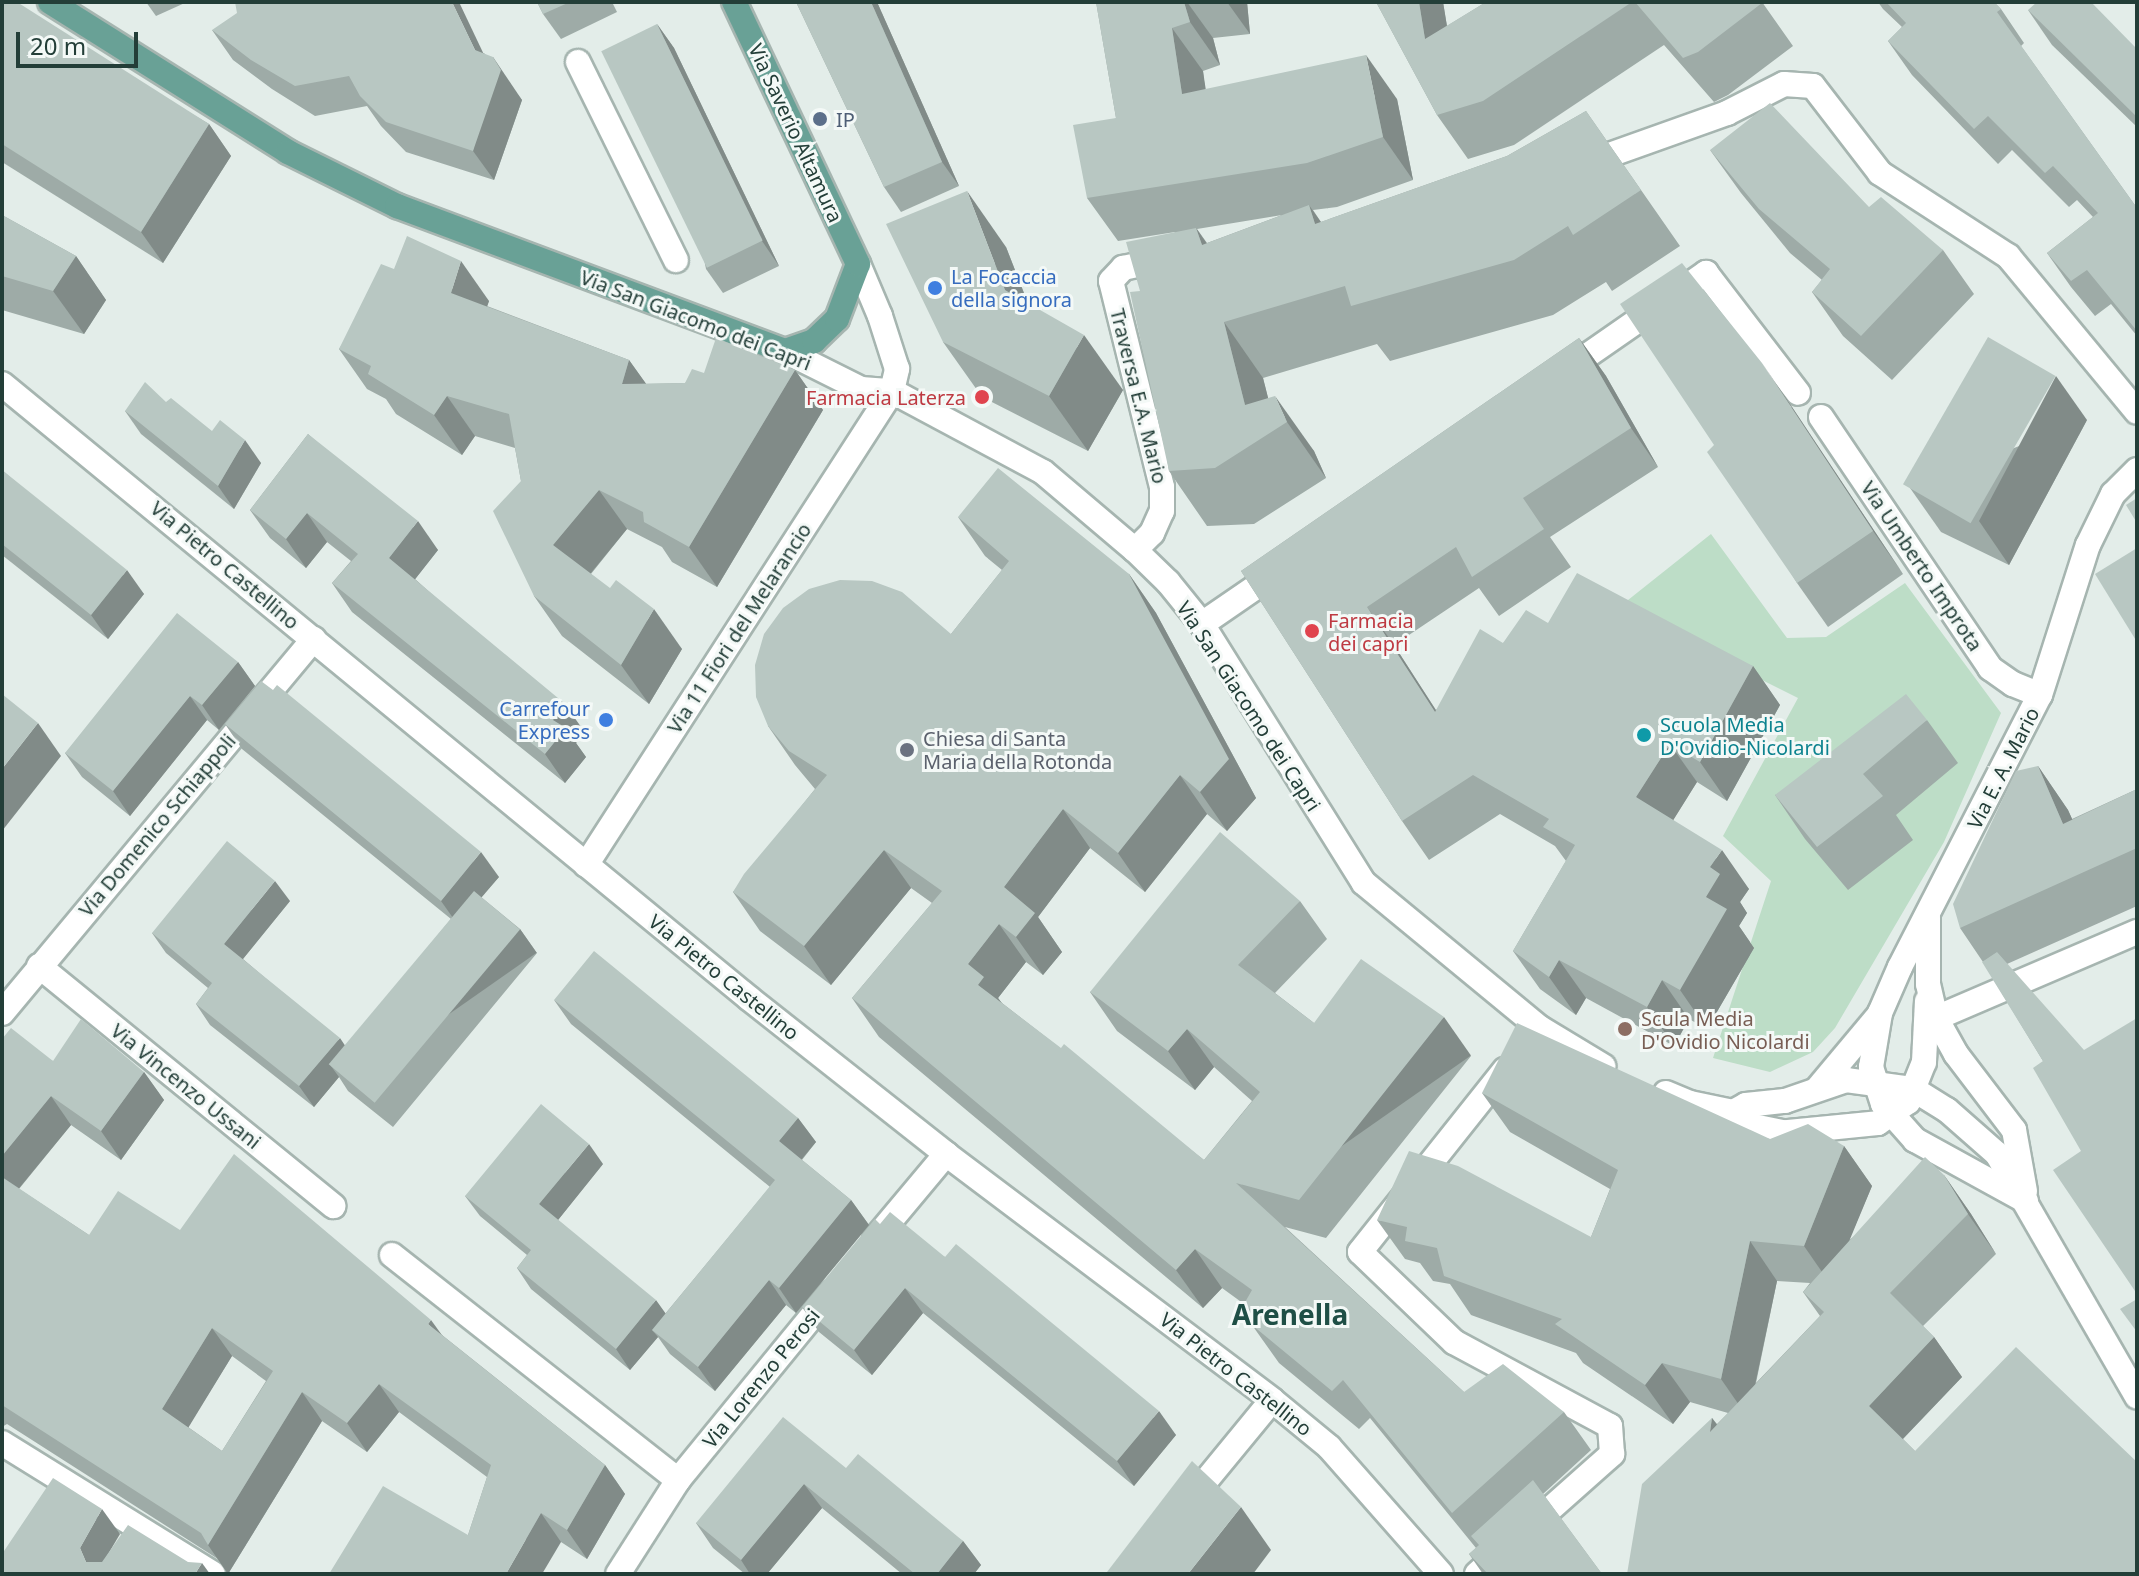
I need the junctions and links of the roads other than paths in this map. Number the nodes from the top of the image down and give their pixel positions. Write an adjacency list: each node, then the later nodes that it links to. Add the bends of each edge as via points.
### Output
1 (50, 2): 8 (main road, Via San Giacomo dei Capri, via 288,152 397,206)
2 (734, 2): 7 (main road, Via Saverio Altamura)
3 (578, 62): 6 (street)
4 (1564, 171): 13 (street, via 1727,113 1784,84 1813,86 1880,173 2008,256)
5 (1184, 255): 16 (street, Traversa E.A. Mario, via 1123,268 1111,281 1162,487 1162,511 1152,533)
6 (676, 260)
7 (858, 264): 8 (main road, via 837,319 814,341); 11 (street, Via Saverio Altamura, via 897,369)
8 (785, 351): 11 (street, Via San Giacomo dei Capri, via 861,389)
9 (2, 384): 19 (street, Via Pietro Castellino)
10 (1540, 389): 12 (street, via 1706,273)
11 (892, 391): 16 (street, Via San Giacomo dei Capri, via 1043,472); 21 (street, Via 11 Fiori del Melarancio)
12 (1798, 393)
13 (2137, 412)
14 (1821, 417): 20 (street, Via Umberto Improta, via 1990,668)
15 (2137, 470): 20 (street, Via E. A. Mario, via 2113,494 2088,545)
16 (1135, 550): 18 (street, Via San Giacomo dei Capri)
17 (1296, 559): 18 (street)
18 (1202, 624): 29 (street, Via San Giacomo dei Capri, via 1364,883)
19 (314, 639): 21 (street, Via Pietro Castellino); 24 (street, Via Domenico Schiappoli)
20 (2040, 695): 22 (street, Via E. A. Mario)
21 (586, 865): 37 (street, Via Pietro Castellino)
22 (1928, 912): 25 (street); 27 (street, Via E. A. Mario)
23 (2137, 932): 28 (street)
24 (39, 966): 26 (street, Via Domenico Schiappoli); 39 (street, Via Vincenzo Ussani)
25 (1928, 984): 28 (street); 32 (street, via 1924,1062)
26 (2, 1013)
27 (1880, 1013): 30 (street, Via E. A. Mario); 31 (street)
28 (1936, 1018): 38 (street, via 1956,1054 2014,1130)
29 (1528, 1042): 33 (street, Via San Giacomo dei Capri, via 1690,1103); 51 (street, via 1360,1252 1454,1342 1610,1426 1612,1454)
30 (1872, 1075): 31 (street); 32 (street); 34 (street)
31 (1818, 1088): 33 (street)
32 (1913, 1089): 34 (street, via 1908,1102); 38 (street, via 1947,1110 1997,1154)
33 (1733, 1112): 35 (street, via 1748,1125)
34 (1891, 1114): 35 (street, via 1878,1123); 36 (street)
35 (1778, 1133): 36 (street)
36 (1915, 1140): 38 (street)
37 (946, 1154): 42 (street, Via Pietro Castellino); 44 (street, Via Lorenzo Perosi)
38 (2026, 1201): 41 (street)
39 (333, 1206)
40 (392, 1255): 44 (street)
41 (2137, 1396)
42 (1272, 1400): 45 (street); 50 (street, Via Pietro Castellino, via 1329,1447)
43 (2, 1443): 46 (street)
44 (678, 1480): 49 (street, Via Lorenzo Perosi)
45 (1180, 1513)
46 (139, 1531): 47 (street); 48 (street)
47 (125, 1552)
48 (213, 1574)
49 (618, 1574)
50 (1441, 1574)
51 (1477, 1574)

